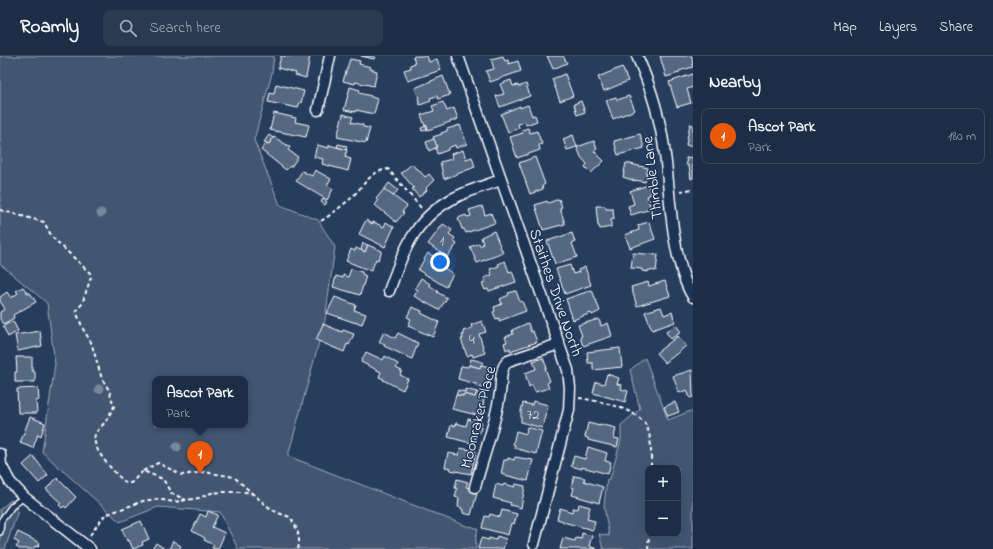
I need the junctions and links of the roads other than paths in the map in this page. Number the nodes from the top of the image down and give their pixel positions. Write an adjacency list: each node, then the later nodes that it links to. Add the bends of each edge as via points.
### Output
1 (330, 56): 4 (street)
2 (458, 56): 5 (street, Staithes Drive North)
3 (637, 56): 7 (street, Thimble Lane, via 649,87 662,136 675,242 682,271)
4 (318, 110)
5 (501, 180): 6 (street, via 458,196 428,216 407,244); 8 (street, Staithes Drive North)
6 (389, 291)
7 (693, 297)
8 (560, 344): 10 (street, Moonraker Place, via 508,361 503,366 499,399); 13 (street, Staithes Drive North, via 568,370 570,396 566,426)
9 (0, 454): 11 (street, via 1,465 10,482)
10 (475, 487)
11 (24, 496): 12 (lane, via 12,506 1,521); 14 (street)
12 (0, 532)
13 (534, 546)
14 (87, 547)

